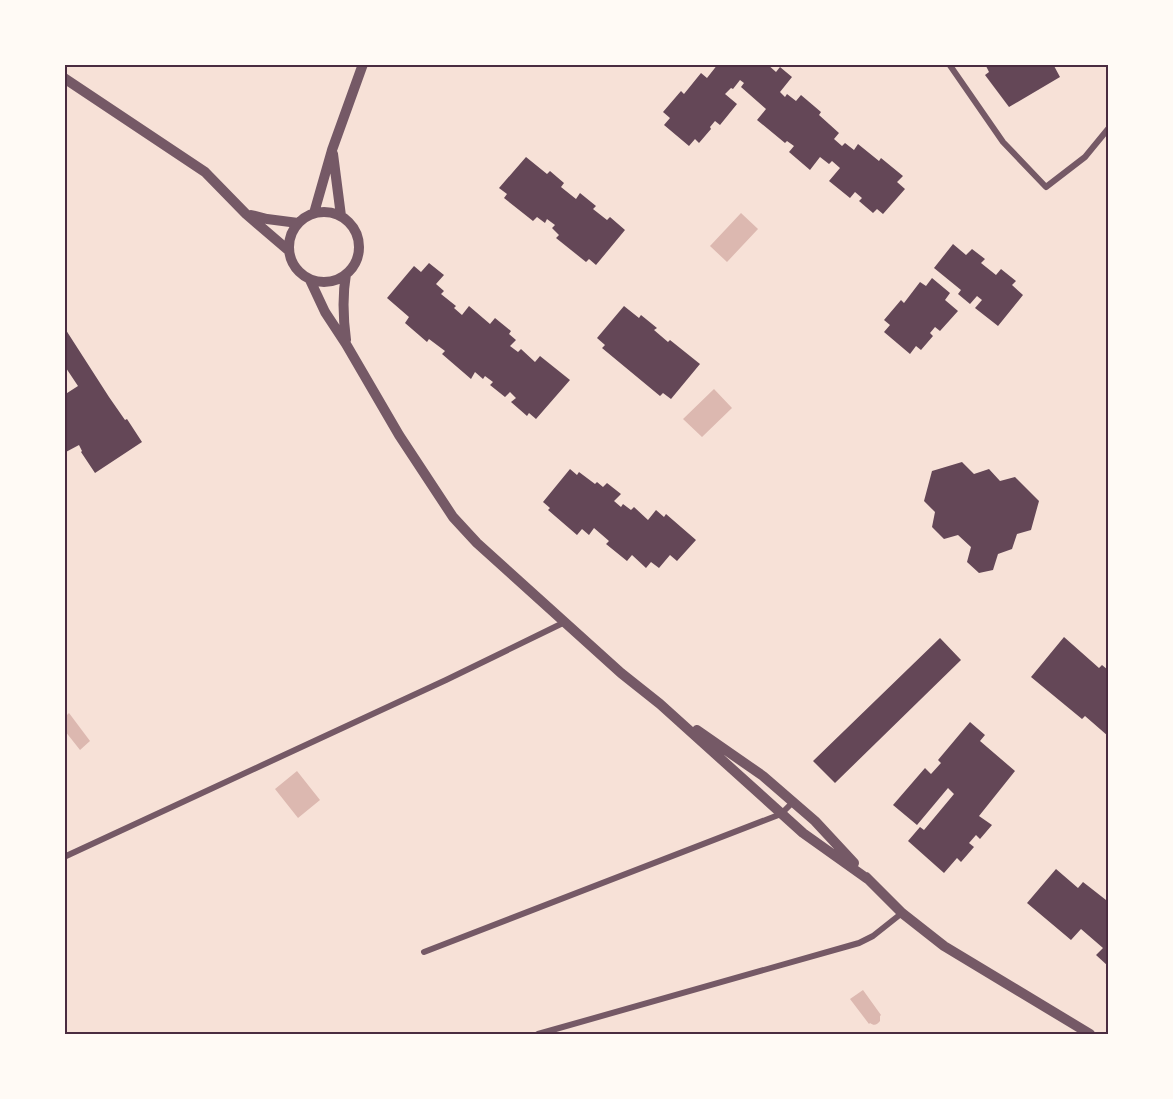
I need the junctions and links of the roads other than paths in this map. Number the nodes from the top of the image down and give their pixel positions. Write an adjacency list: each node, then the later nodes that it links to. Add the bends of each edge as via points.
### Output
1 (363, 64): 5 (street)
2 (949, 64): 4 (street, via 1003,142 1046,187 1085,157)
3 (64, 78): 7 (street, via 205,172)
4 (1108, 129)
5 (332, 150): 6 (street); 8 (street)
6 (314, 213): 8 (street); 9 (street)
7 (246, 214): 9 (street); 10 (street)
8 (341, 216): 11 (street, via 350,223 359,244 354,266)
9 (298, 223): 10 (street, via 290,235)
10 (288, 249): 12 (street, via 291,263)
11 (346, 274): 12 (street, via 323,282); 13 (street)
12 (310, 280): 13 (street)
13 (346, 344): 14 (street, via 453,517)
14 (565, 622): 15 (street); 18 (street)
15 (660, 704): 16 (street); 17 (street)
16 (793, 802): 17 (street); 19 (street)
17 (781, 814): 19 (street); 21 (street)
18 (64, 857)
19 (869, 880): 20 (street)
20 (902, 913): 22 (street, via 859,943); 23 (street, via 944,946)
21 (424, 952)
22 (538, 1035)
23 (1090, 1035)

